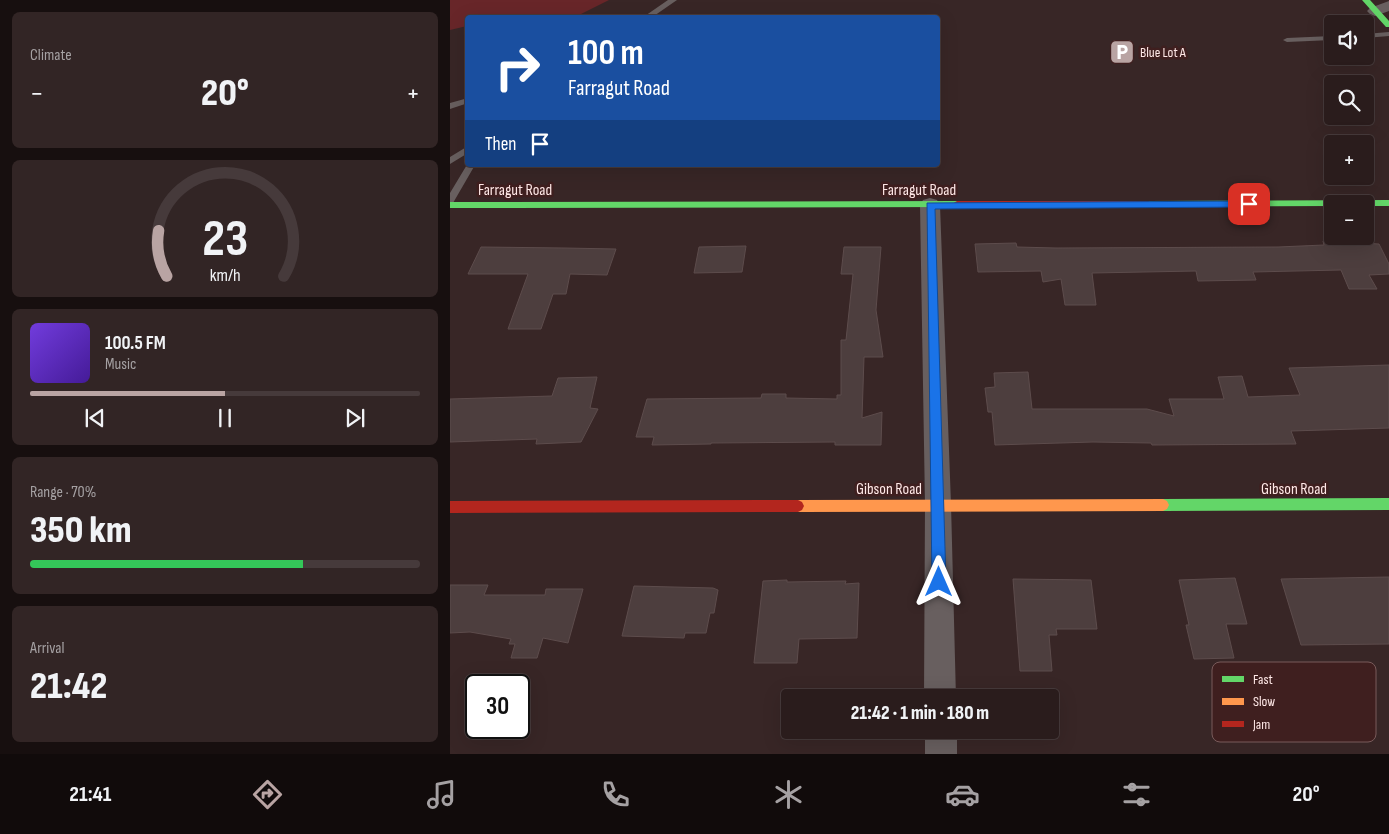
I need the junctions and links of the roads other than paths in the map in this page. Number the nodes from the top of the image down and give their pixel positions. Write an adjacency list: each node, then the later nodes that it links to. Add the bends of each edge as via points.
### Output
1 (673, 0): 3 (lane)
2 (1377, 6): 4 (street)
3 (650, 15)
4 (1389, 25)
5 (1389, 34): 6 (lane)
6 (1374, 35)
7 (1324, 38): 8 (lane)
8 (1288, 40)
9 (465, 101): 10 (lane)
10 (450, 106)
11 (465, 151): 12 (lane)
12 (450, 160)
13 (470, 167): 14 (lane)
14 (450, 201)
15 (1389, 203): 17 (street, Farragut Road)
16 (450, 205): 17 (street, Farragut Road)
17 (930, 205): 18 (street)
18 (938, 504): 19 (street, Gibson Road); 20 (street, Gibson Road); 21 (street)
19 (1389, 504)
20 (450, 507)
21 (940, 689)
22 (941, 739): 23 (street)
23 (941, 754)

